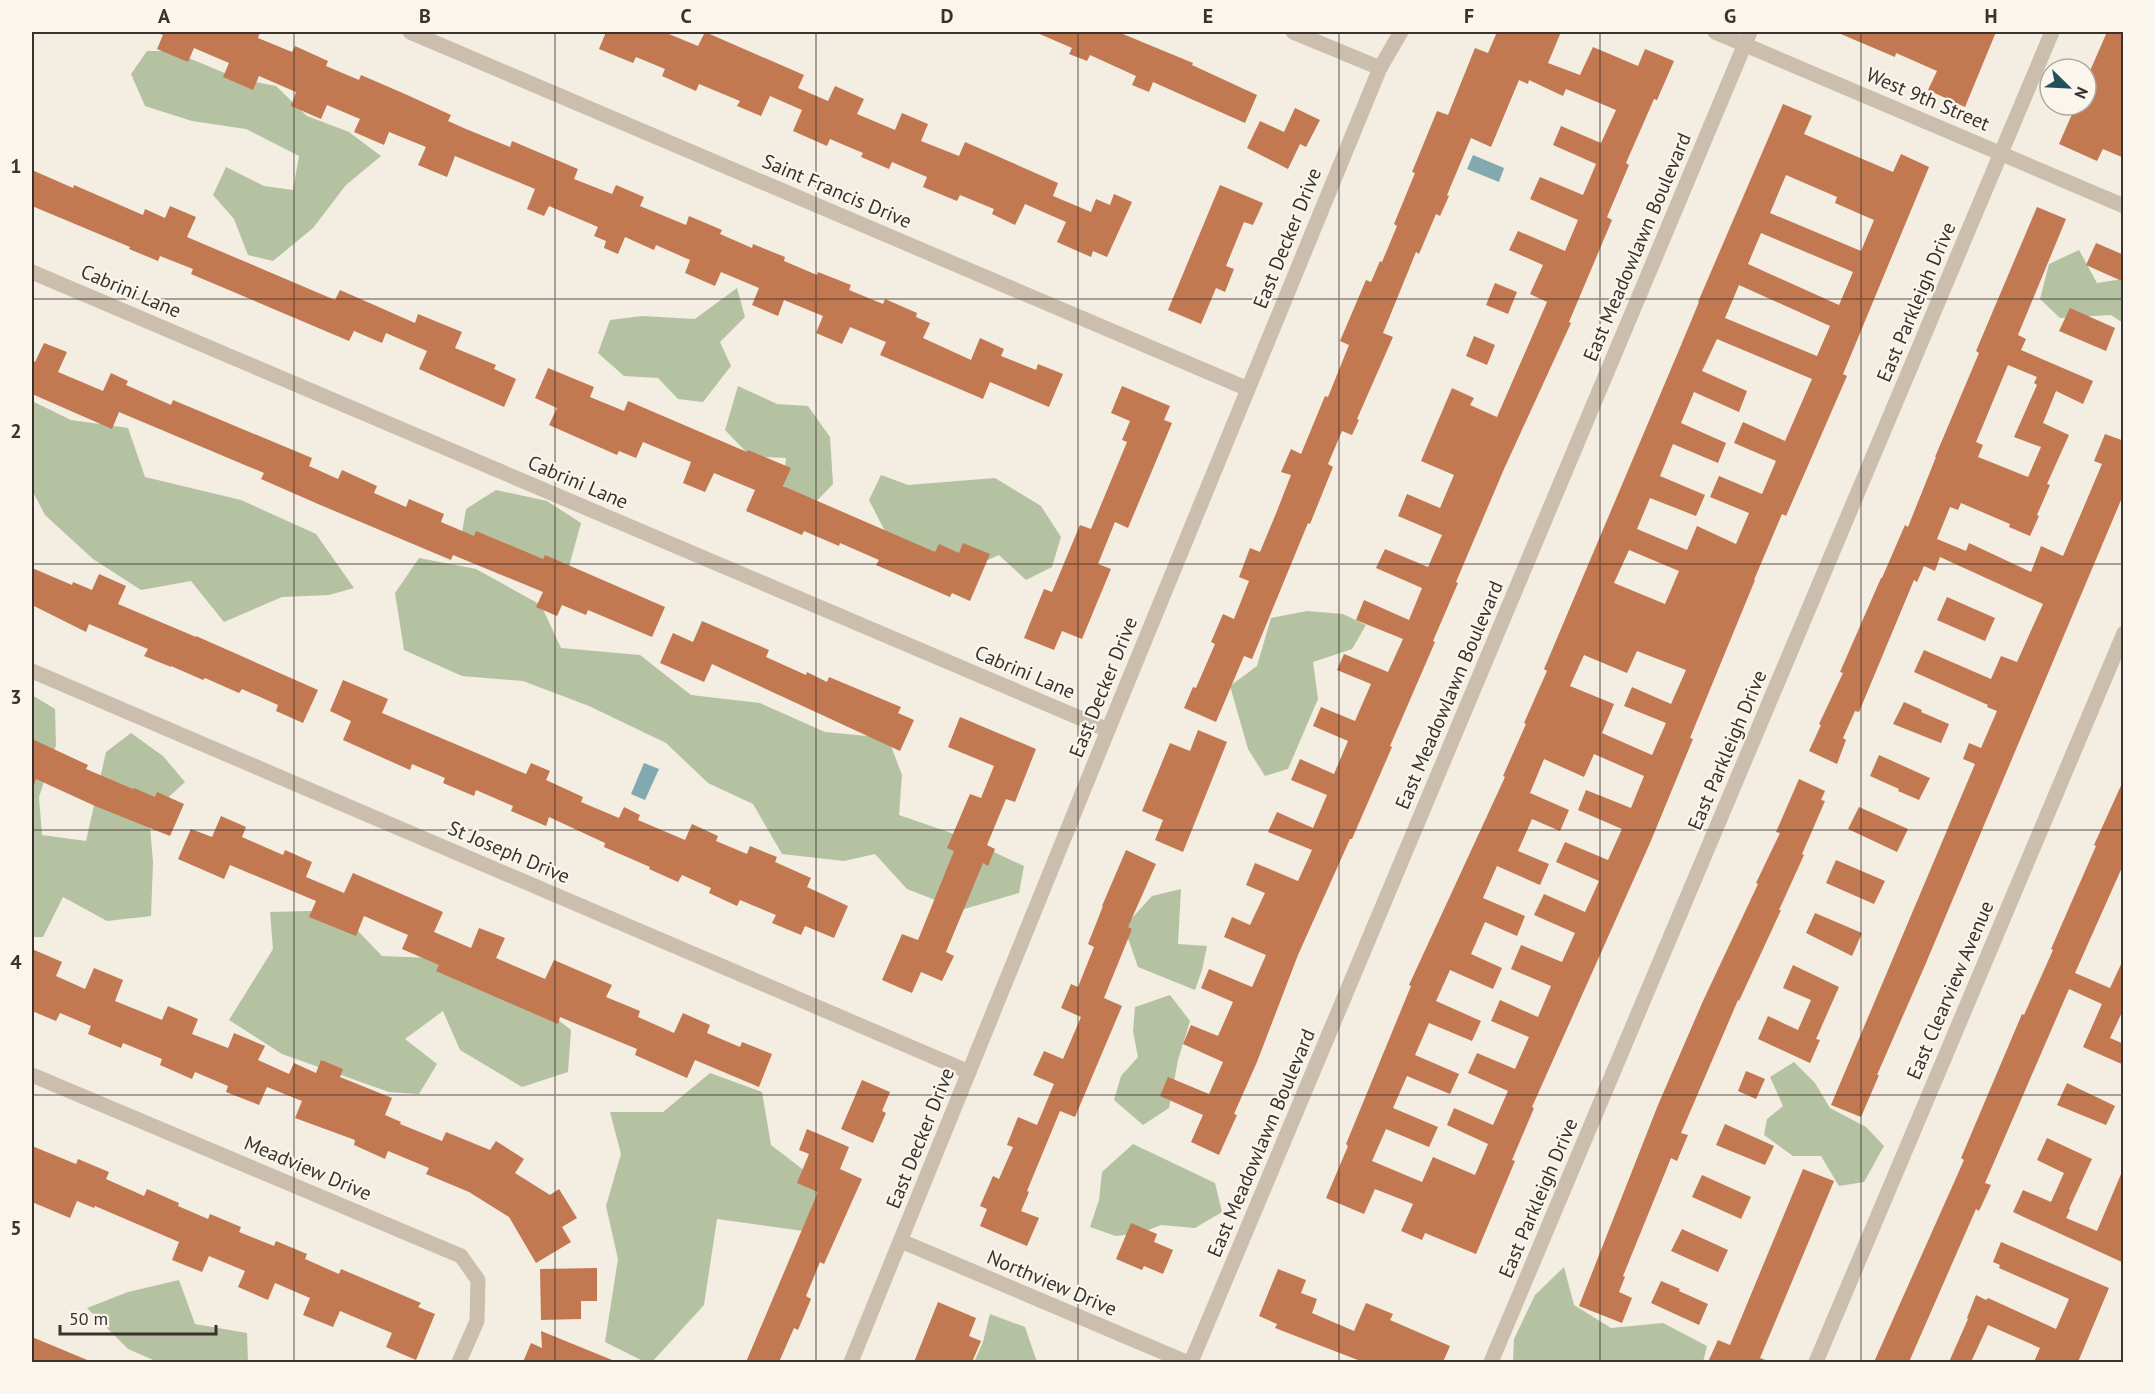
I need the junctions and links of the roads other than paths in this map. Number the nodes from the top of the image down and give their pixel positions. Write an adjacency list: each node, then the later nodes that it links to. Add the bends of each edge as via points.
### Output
1 (410, 32): 11 (street, Saint Francis Drive)
2 (1293, 32): 7 (street)
3 (1401, 32): 7 (street, East Decker Drive)
4 (1715, 32): 6 (street, West 9th Street)
5 (2052, 32): 8 (street, East Parkleigh Drive)
6 (1747, 38): 8 (street, West 9th Street); 21 (street, East Meadowlawn Boulevard)
7 (1380, 68): 11 (street, East Decker Drive)
8 (2001, 153): 9 (street, West 9th Street); 22 (street, East Parkleigh Drive)
9 (2124, 206)
10 (32, 272): 14 (street, Cabrini Lane)
11 (1248, 389): 14 (street, East Decker Drive)
12 (2124, 633): 23 (street, East Clearview Avenue)
13 (32, 671): 15 (street, St Joseph Drive)
14 (1108, 730): 15 (street, East Decker Drive)
15 (969, 1072): 17 (street, East Decker Drive)
16 (32, 1075): 18 (street, Meadview Drive, via 461,1256 478,1280 477,1321)
17 (901, 1241): 19 (street, East Decker Drive); 20 (street, Northview Drive)
18 (459, 1362)
19 (851, 1362)
20 (1186, 1362)
21 (1191, 1362)
22 (1491, 1362)
23 (1816, 1362)

